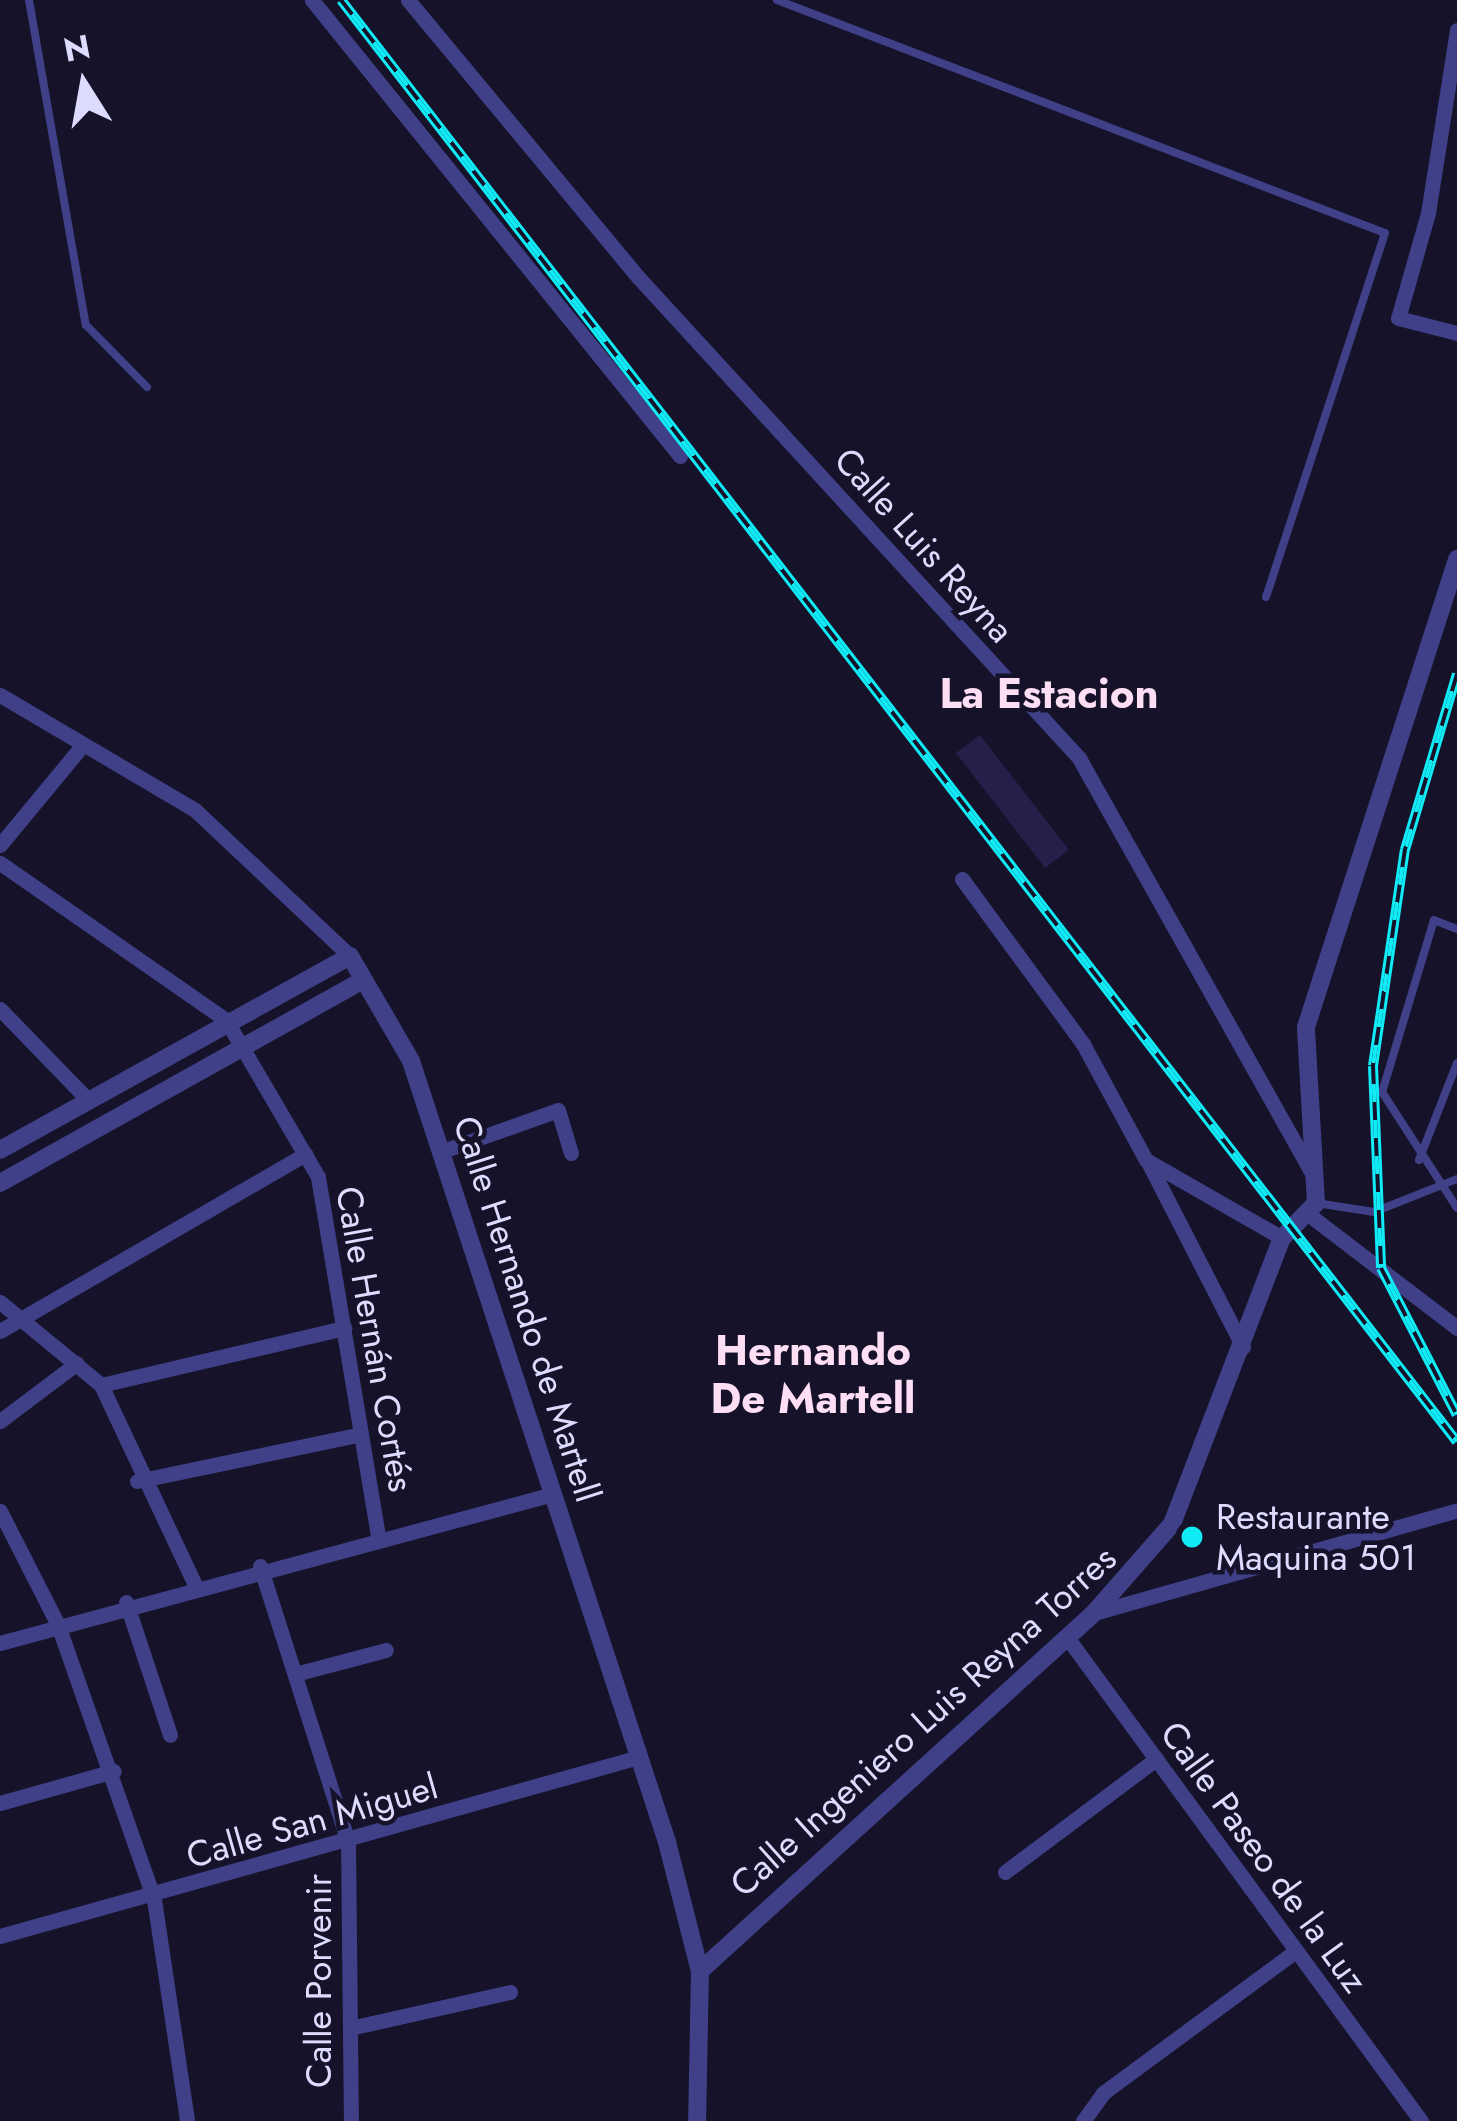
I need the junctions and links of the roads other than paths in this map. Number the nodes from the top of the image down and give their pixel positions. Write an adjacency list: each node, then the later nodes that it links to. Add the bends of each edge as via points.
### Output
1 (29, 0): 7 (lane, via 86,325)
2 (312, 0): 8 (street)
3 (408, 0): 33 (street, Calle Luis Reyna, via 638,277 1079,758)
4 (777, 0): 10 (lane, via 1384,233)
5 (1457, 30): 6 (street, via 1398,318)
6 (1457, 333)
7 (148, 388)
8 (680, 456)
9 (1457, 560): 33 (street, via 1306,1027)
10 (1266, 597)
11 (0, 695): 12 (street, Calle Hernando de Martell)
12 (81, 747): 13 (street); 17 (street, Calle Hernando de Martell, via 195,810)
13 (0, 845)
14 (0, 863): 20 (street)
15 (962, 879): 28 (street, via 1083,1044)
16 (1457, 929): 29 (lane, via 1434,920 1382,1092)
17 (350, 956): 18 (street, Calle Hernando de Martell); 20 (street)
18 (360, 982): 21 (street); 25 (street, Calle Hernando de Martell, via 411,1061)
19 (0, 1009): 23 (street)
20 (226, 1020): 21 (street, Calle Hernán Cortés); 23 (street)
21 (237, 1048): 27 (street, Calle Hernán Cortés); 31 (street)
22 (1457, 1063): 29 (lane)
23 (89, 1101): 24 (street)
24 (0, 1150)
25 (440, 1152): 26 (street, via 558,1110); 47 (street, Calle Hernando de Martell)
26 (571, 1153)
27 (305, 1154): 37 (street); 38 (street, Calle Hernán Cortés)
28 (1146, 1160): 35 (street); 41 (street)
29 (1419, 1160): 32 (lane)
30 (1457, 1179): 32 (lane)
31 (0, 1183)
32 (1436, 1191): 33 (lane, via 1374,1212); 34 (lane)
33 (1314, 1201): 35 (street, Calle Ingeniero Luis Reyna Torres); 39 (street, Calle Luis Reyna)
34 (1457, 1208)
35 (1282, 1238): 41 (street, Calle Ingeniero Luis Reyna Torres)
36 (0, 1302): 37 (street)
37 (22, 1320): 40 (street); 42 (street)
38 (344, 1328): 43 (street); 45 (street, Calle Hernán Cortés)
39 (1457, 1328)
40 (0, 1331)
41 (1243, 1347): 54 (street, Calle Ingeniero Luis Reyna Torres, via 1172,1524)
42 (77, 1363): 43 (street); 44 (street)
43 (101, 1385): 46 (street)
44 (0, 1420)
45 (361, 1434): 46 (street); 50 (street, Calle Hernán Cortés)
46 (137, 1481): 52 (street)
47 (553, 1494): 50 (street); 61 (street, Calle Hernando de Martell)
48 (1457, 1510): 54 (street)
49 (0, 1511): 55 (street)
50 (378, 1538): 51 (street)
51 (260, 1566): 52 (street); 59 (street, Calle Porvenir)
52 (194, 1583): 53 (street)
53 (126, 1602): 55 (street); 60 (street)
54 (1094, 1613): 56 (street, Calle Ingeniero Luis Reyna Torres)
55 (58, 1625): 57 (street); 63 (street)
56 (1066, 1636): 62 (street, Calle Paseo de la Luz); 70 (street, Calle Ingeniero Luis Reyna Torres)
57 (0, 1643)
58 (386, 1651): 59 (street)
59 (295, 1674): 65 (street, Calle Porvenir)
60 (170, 1735)
61 (639, 1757): 65 (street, Calle San Miguel); 70 (street, Calle Hernando de Martell)
62 (1156, 1760): 66 (street); 69 (street, Calle Paseo de la Luz)
63 (114, 1771): 64 (street); 67 (street)
64 (0, 1803)
65 (348, 1842): 67 (street, Calle San Miguel); 72 (street, Calle Porvenir)
66 (1004, 1872)
67 (154, 1899): 68 (street, Calle San Miguel); 74 (street)
68 (0, 1936)
69 (1294, 1952): 73 (street, Calle Paseo de la Luz); 77 (street, via 1103,2093)
70 (700, 1972): 76 (street, Calle Hernando de Martell)
71 (511, 1992): 72 (street)
72 (350, 2028): 75 (street, Calle Porvenir)
73 (1413, 2118)
74 (187, 2121)
75 (350, 2121)
76 (697, 2121)
77 (1084, 2121)

